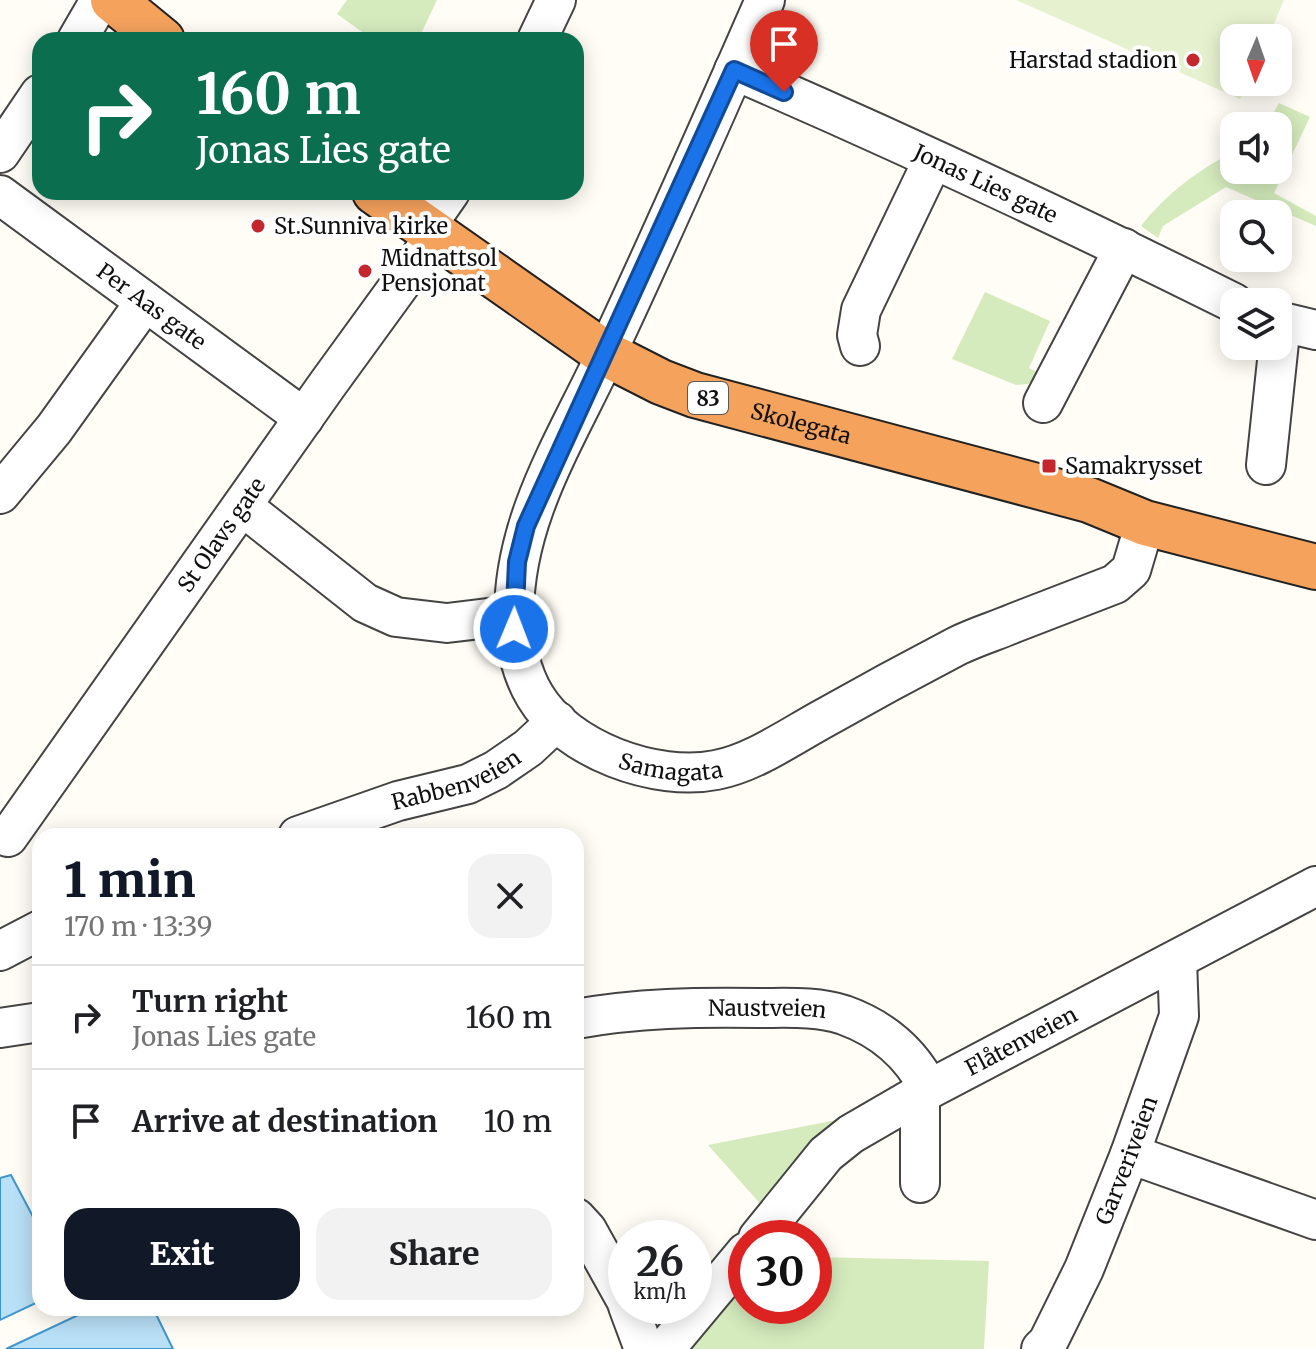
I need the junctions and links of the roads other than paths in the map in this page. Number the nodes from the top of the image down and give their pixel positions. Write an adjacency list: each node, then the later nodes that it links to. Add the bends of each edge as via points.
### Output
1 (105, 0): 5 (street)
2 (113, 0): 6 (highway)
3 (556, 0): 7 (street)
4 (765, 0): 8 (street, Samagata)
5 (82, 32)
6 (152, 32)
7 (541, 32)
8 (734, 70): 11 (street, Jonas Lies gate); 20 (street, Samagata)
9 (32, 106): 10 (street)
10 (0, 153)
11 (933, 160): 16 (street, Jonas Lies gate); 19 (street, via 861,310)
12 (0, 195): 18 (street, Per Aas gate)
13 (386, 200): 15 (highway, Skolegata / 83)
14 (446, 200): 15 (street, St Olavs gate)
15 (431, 232): 20 (highway, Skolegata / 83); 23 (street, St Olavs gate)
16 (1124, 248): 17 (street, Jonas Lies gate); 22 (street)
17 (1220, 296)
18 (145, 302): 23 (street, Per Aas gate); 25 (street)
19 (860, 346)
20 (606, 354): 26 (highway, Skolegata / 83, via 695,395); 31 (street, Samagata, via 526,526 517,562)
21 (1286, 360): 24 (street)
22 (1043, 403)
23 (304, 418): 27 (street, St Olavs gate)
24 (1266, 465)
25 (0, 494)
26 (1089, 500): 28 (highway, 83); 29 (highway, 83, via 1226,513)
27 (242, 506): 31 (street, via 365,603 396,617 447,623); 34 (street, St Olavs gate)
28 (1145, 523): 30 (highway, 83); 32 (street, Samagata, via 1131,570 1115,584 961,644 761,753 717,770 658,772 627,763)
29 (1316, 536)
30 (1316, 567)
31 (514, 615): 32 (street, Samagata, via 522,666 534,696)
32 (557, 721): 33 (street, Rabbenveien, via 528,748 468,784)
33 (321, 828)
34 (8, 837)
35 (1316, 886): 38 (street, Flåtenveien)
36 (32, 934): 37 (street)
37 (0, 951)
38 (1177, 960): 42 (street, Flåtenveien); 43 (street, Garveriveien, via 1179,1016)
39 (584, 1018): 42 (street, Naustveien, via 698,1007 805,1008 842,1015 888,1037 908,1054)
40 (32, 1023): 41 (street)
41 (0, 1028)
42 (924, 1091): 44 (street); 45 (street, Flåtenveien, via 826,1154)
43 (1130, 1154): 46 (street); 53 (street, Garveriveien, via 1084,1269)
44 (920, 1183)
45 (773, 1220)
46 (1316, 1220)
47 (584, 1227): 48 (street)
48 (608, 1268)
49 (728, 1274): 52 (street)
50 (635, 1324): 51 (street)
51 (644, 1349)
52 (665, 1349)
53 (1041, 1349)

